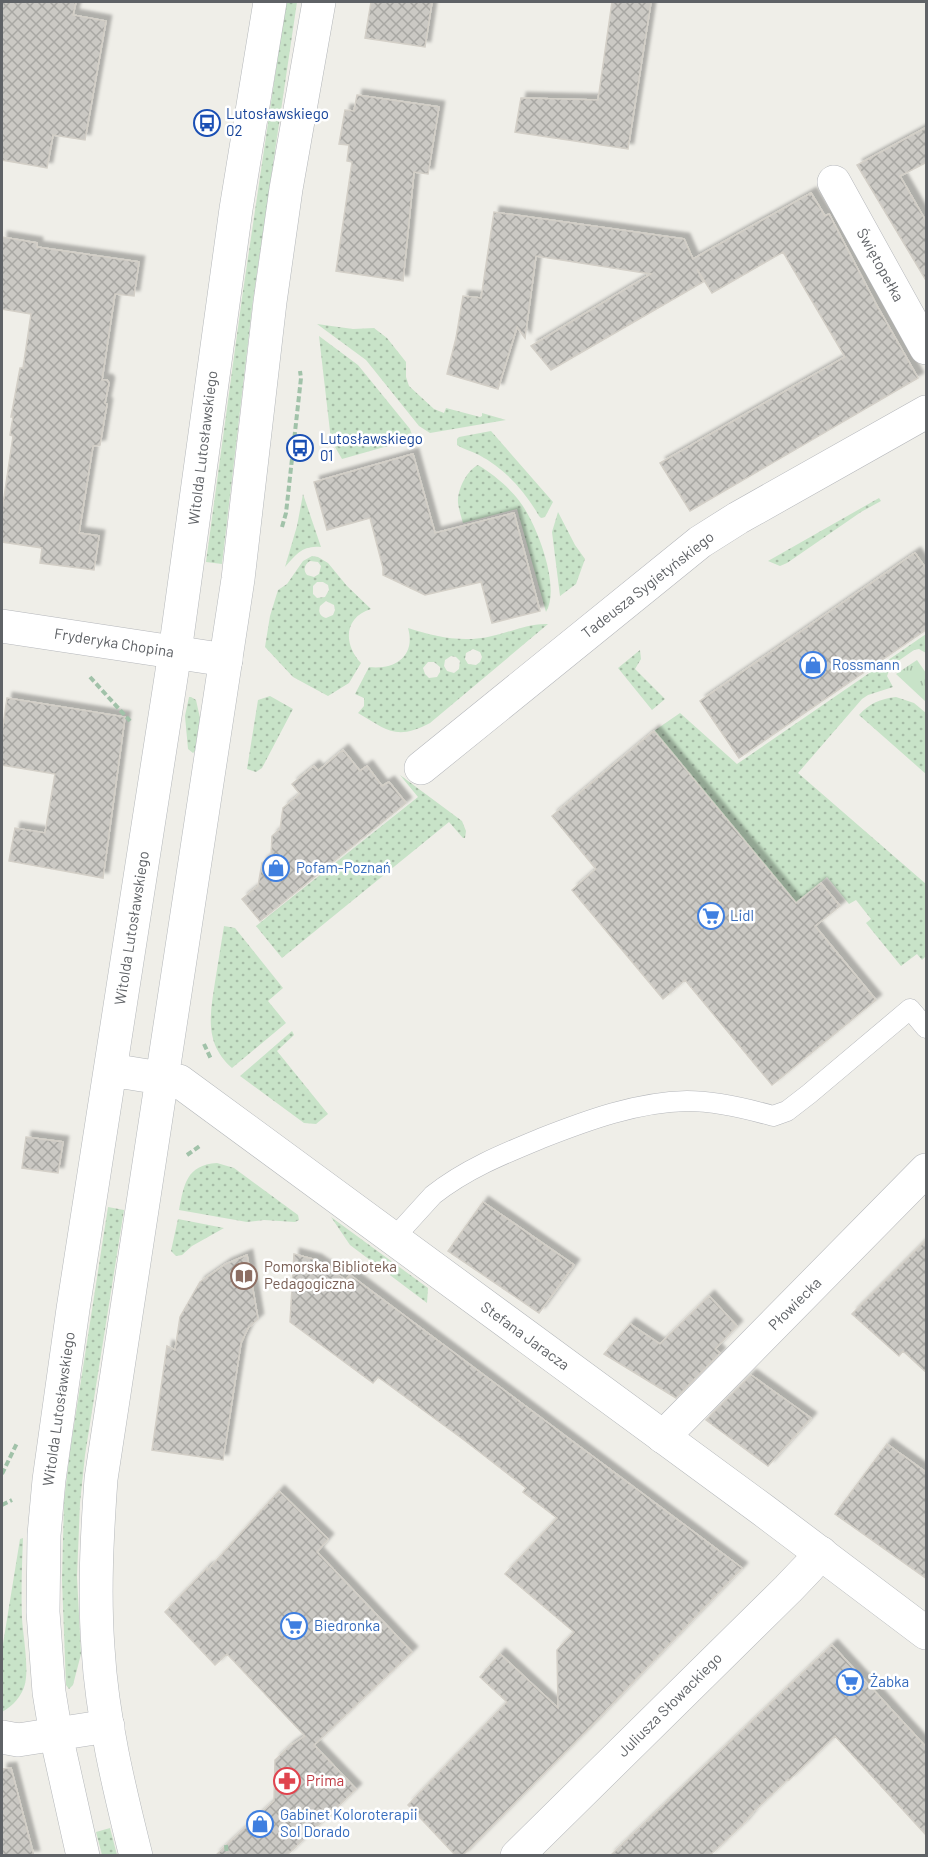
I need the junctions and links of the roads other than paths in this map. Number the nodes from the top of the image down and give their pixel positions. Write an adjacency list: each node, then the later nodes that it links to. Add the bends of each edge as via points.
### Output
1 (270, 2): 7 (main road, Witolda Lutosławskiego, via 236,209)
2 (319, 2): 8 (main road, via 270,302)
3 (834, 182): 4 (main road, Świętopełka)
4 (927, 348)
5 (927, 412): 9 (main road, Tadeusza Sygietyńskiego, via 700,542)
6 (2, 626): 7 (main road, Fryderyka Chopina)
7 (175, 652): 8 (main road, Fryderyka Chopina); 11 (main road, Witolda Lutosławskiego)
8 (226, 660): 12 (main road)
9 (421, 768)
10 (927, 1028): 14 (lane, via 910,1009 780,1114 687,1101 644,1106 506,1152 440,1189)
11 (111, 1070): 12 (main road, Stefana Jaracza); 19 (main road, Witolda Lutosławskiego, via 73,1309 45,1524 43,1612)
12 (162, 1078): 14 (main road, Stefana Jaracza, via 179,1082); 18 (main road, via 101,1479 96,1584 98,1650)
13 (927, 1170): 15 (main road, Płowiecka)
14 (393, 1239): 15 (main road, Stefana Jaracza)
15 (663, 1437): 16 (main road, Stefana Jaracza)
16 (821, 1553): 17 (main road, Stefana Jaracza); 23 (main road, Juliusza Słowackiego)
17 (927, 1633)
18 (108, 1726): 19 (main road); 22 (main road)
19 (56, 1735): 20 (main road, via 18,1740); 21 (main road, Witolda Lutosławskiego)
20 (2, 1737)
21 (83, 1856)
22 (136, 1856)
23 (517, 1856)

